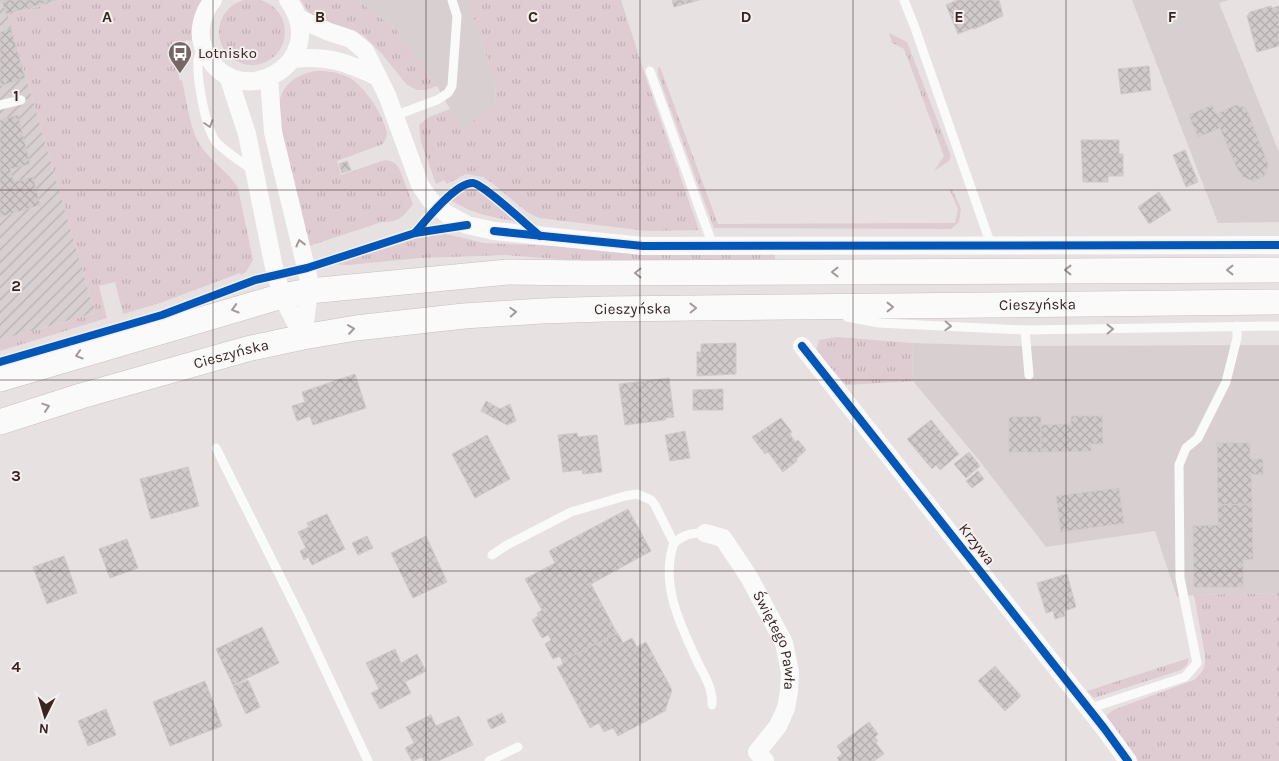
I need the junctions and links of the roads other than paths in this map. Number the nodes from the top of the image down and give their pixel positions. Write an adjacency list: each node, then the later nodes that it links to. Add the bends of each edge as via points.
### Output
1 (213, 0): 6 (street, via 202,23)
2 (288, 0): 5 (street)
3 (452, 0): 14 (lane, via 457,31 452,86 438,100)
4 (904, 0): 16 (lane)
5 (298, 18): 7 (street, via 300,39); 10 (street, via 351,39 365,52)
6 (202, 43): 9 (street, via 216,68); 15 (lane, one-way to 15, via 198,76 209,127 216,142)
7 (293, 59): 10 (street, via 311,56 333,59); 11 (street)
8 (650, 72): 18 (lane)
9 (228, 76): 11 (street, via 255,82); 15 (street, via 247,134)
10 (376, 76): 14 (street)
11 (269, 78): 20 (street, one-way to 11, via 307,268 273,132)
12 (21, 100): 13 (lane)
13 (0, 105)
14 (394, 116): 18 (street, via 424,193 457,221 494,231 588,241 643,246)
15 (255, 172): 21 (street)
16 (991, 245): 17 (street); 18 (street)
17 (1279, 245)
18 (713, 246)
19 (1279, 270): 20 (main road, one-way to 20, via 508,272)
20 (309, 291): 21 (main road); 27 (street)
21 (282, 296): 27 (street); 30 (main road, one-way to 30)
22 (1279, 302): 23 (main road, Cieszyńska, one-way to 22)
23 (796, 306): 26 (lane, one-way to 26, via 879,323); 27 (main road, Cieszyńska, one-way to 23, via 356,328 505,313)
24 (1237, 326): 25 (lane); 26 (lane, one-way to 24); 37 (lane, via 1226,382 1198,438 1186,448 1180,465 1180,578 1197,663 1185,678)
25 (1279, 326)
26 (1024, 330): 29 (lane)
27 (303, 337): 31 (main road, Cieszyńska, one-way to 27, via 247,349)
28 (802, 346): 37 (street, Krzywa)
29 (1029, 375)
30 (0, 379)
31 (0, 422)
32 (216, 448): 39 (lane)
33 (705, 533): 34 (lane, via 682,536); 41 (street, Świętego Pawła, via 723,538 749,577 784,643 790,672 789,691 778,726 757,752)
34 (674, 543): 35 (lane, via 655,505 637,494 572,512); 36 (lane, via 670,565 674,606 712,692)
35 (492, 555)
36 (712, 705)
37 (1088, 708): 42 (street, Krzywa)
38 (518, 747): 40 (lane)
39 (368, 761)
40 (489, 761)
41 (765, 761)
42 (1128, 761)

